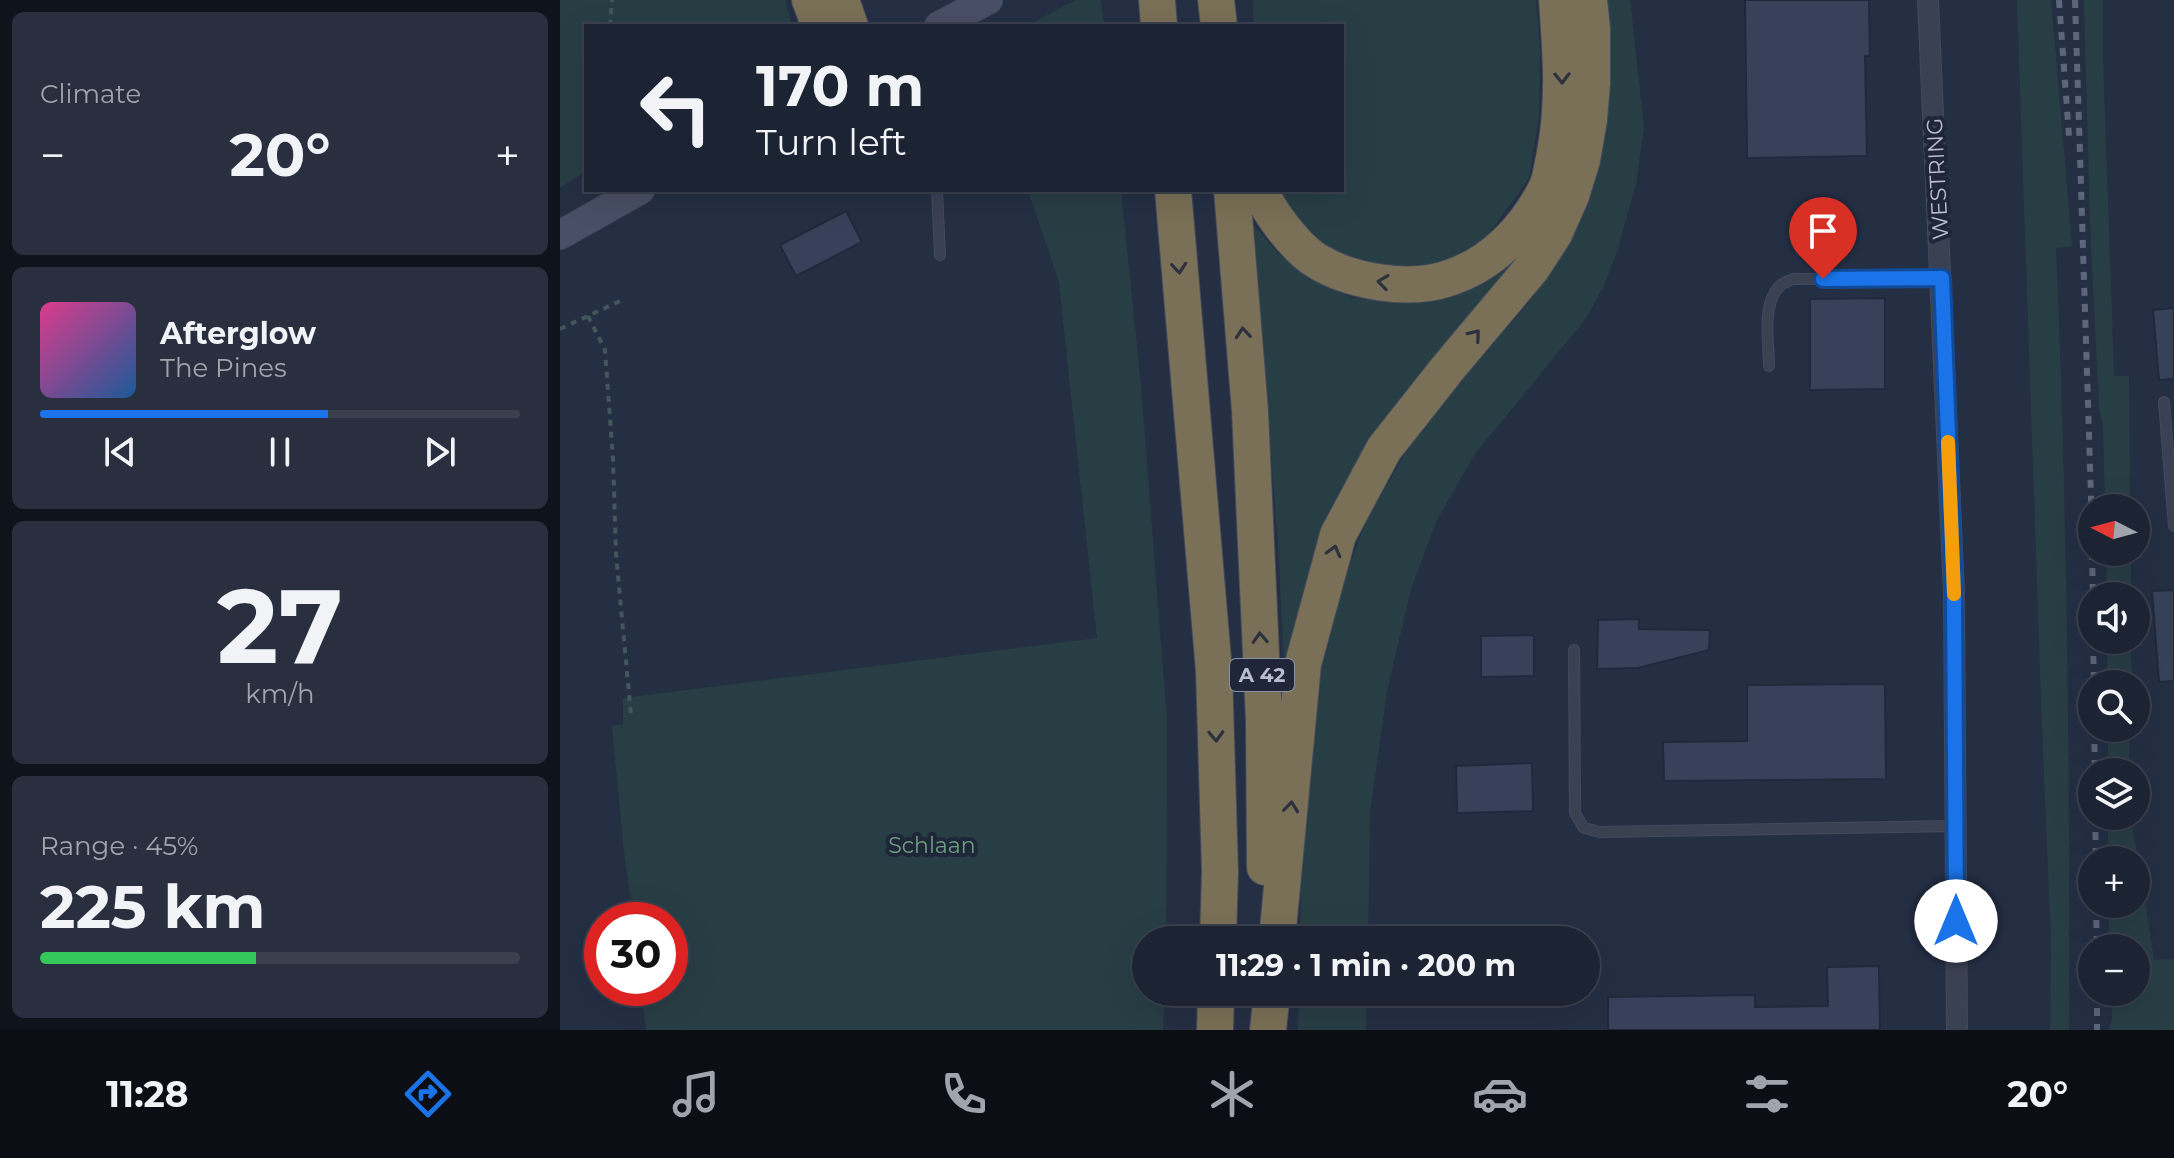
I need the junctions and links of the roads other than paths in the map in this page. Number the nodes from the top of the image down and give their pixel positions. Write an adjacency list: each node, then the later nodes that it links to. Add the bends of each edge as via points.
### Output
1 (810, 0): 9 (highway)
2 (841, 0): 10 (highway)
3 (988, 0): 11 (main road)
4 (1157, 0): 12 (highway)
5 (1216, 0): 13 (highway)
6 (1557, 0): 18 (highway, one-way to 18, via 1560,128 1548,184 1524,227 1474,267 1416,285 1354,277 1316,261 1288,234)
7 (1589, 0): 29 (highway, one-way to 7, via 1303,664 1338,535 1384,449 1554,234 1571,196 1589,120)
8 (1928, 0): 21 (street, WESTRING)
9 (819, 24)
10 (849, 24)
11 (943, 24)
12 (1159, 24)
13 (1219, 24)
14 (636, 192): 19 (main road)
15 (937, 192): 20 (lane)
16 (1173, 192): 27 (highway, A 42, one-way to 27, via 1214,671)
17 (1232, 192): 28 (highway, A 42, one-way to 17, via 1264,720 1250,411)
18 (1262, 192)
19 (560, 235)
20 (940, 255)
21 (1942, 278): 22 (lane, via 1793,279 1782,284 1769,312); 26 (street, WESTRING, via 1954,594)
22 (1769, 366)
23 (2164, 402): 24 (lane)
24 (2174, 526)
25 (1574, 650): 26 (lane, via 1575,813 1584,828 1600,832)
26 (1955, 826): 35 (street, WESTRING)
27 (1218, 926)
28 (1265, 926)
29 (1278, 926)
30 (1216, 1006): 33 (highway)
31 (1266, 1006): 34 (highway)
32 (1270, 1006): 34 (highway)
33 (1215, 1030)
34 (1267, 1030)
35 (1957, 1030)

